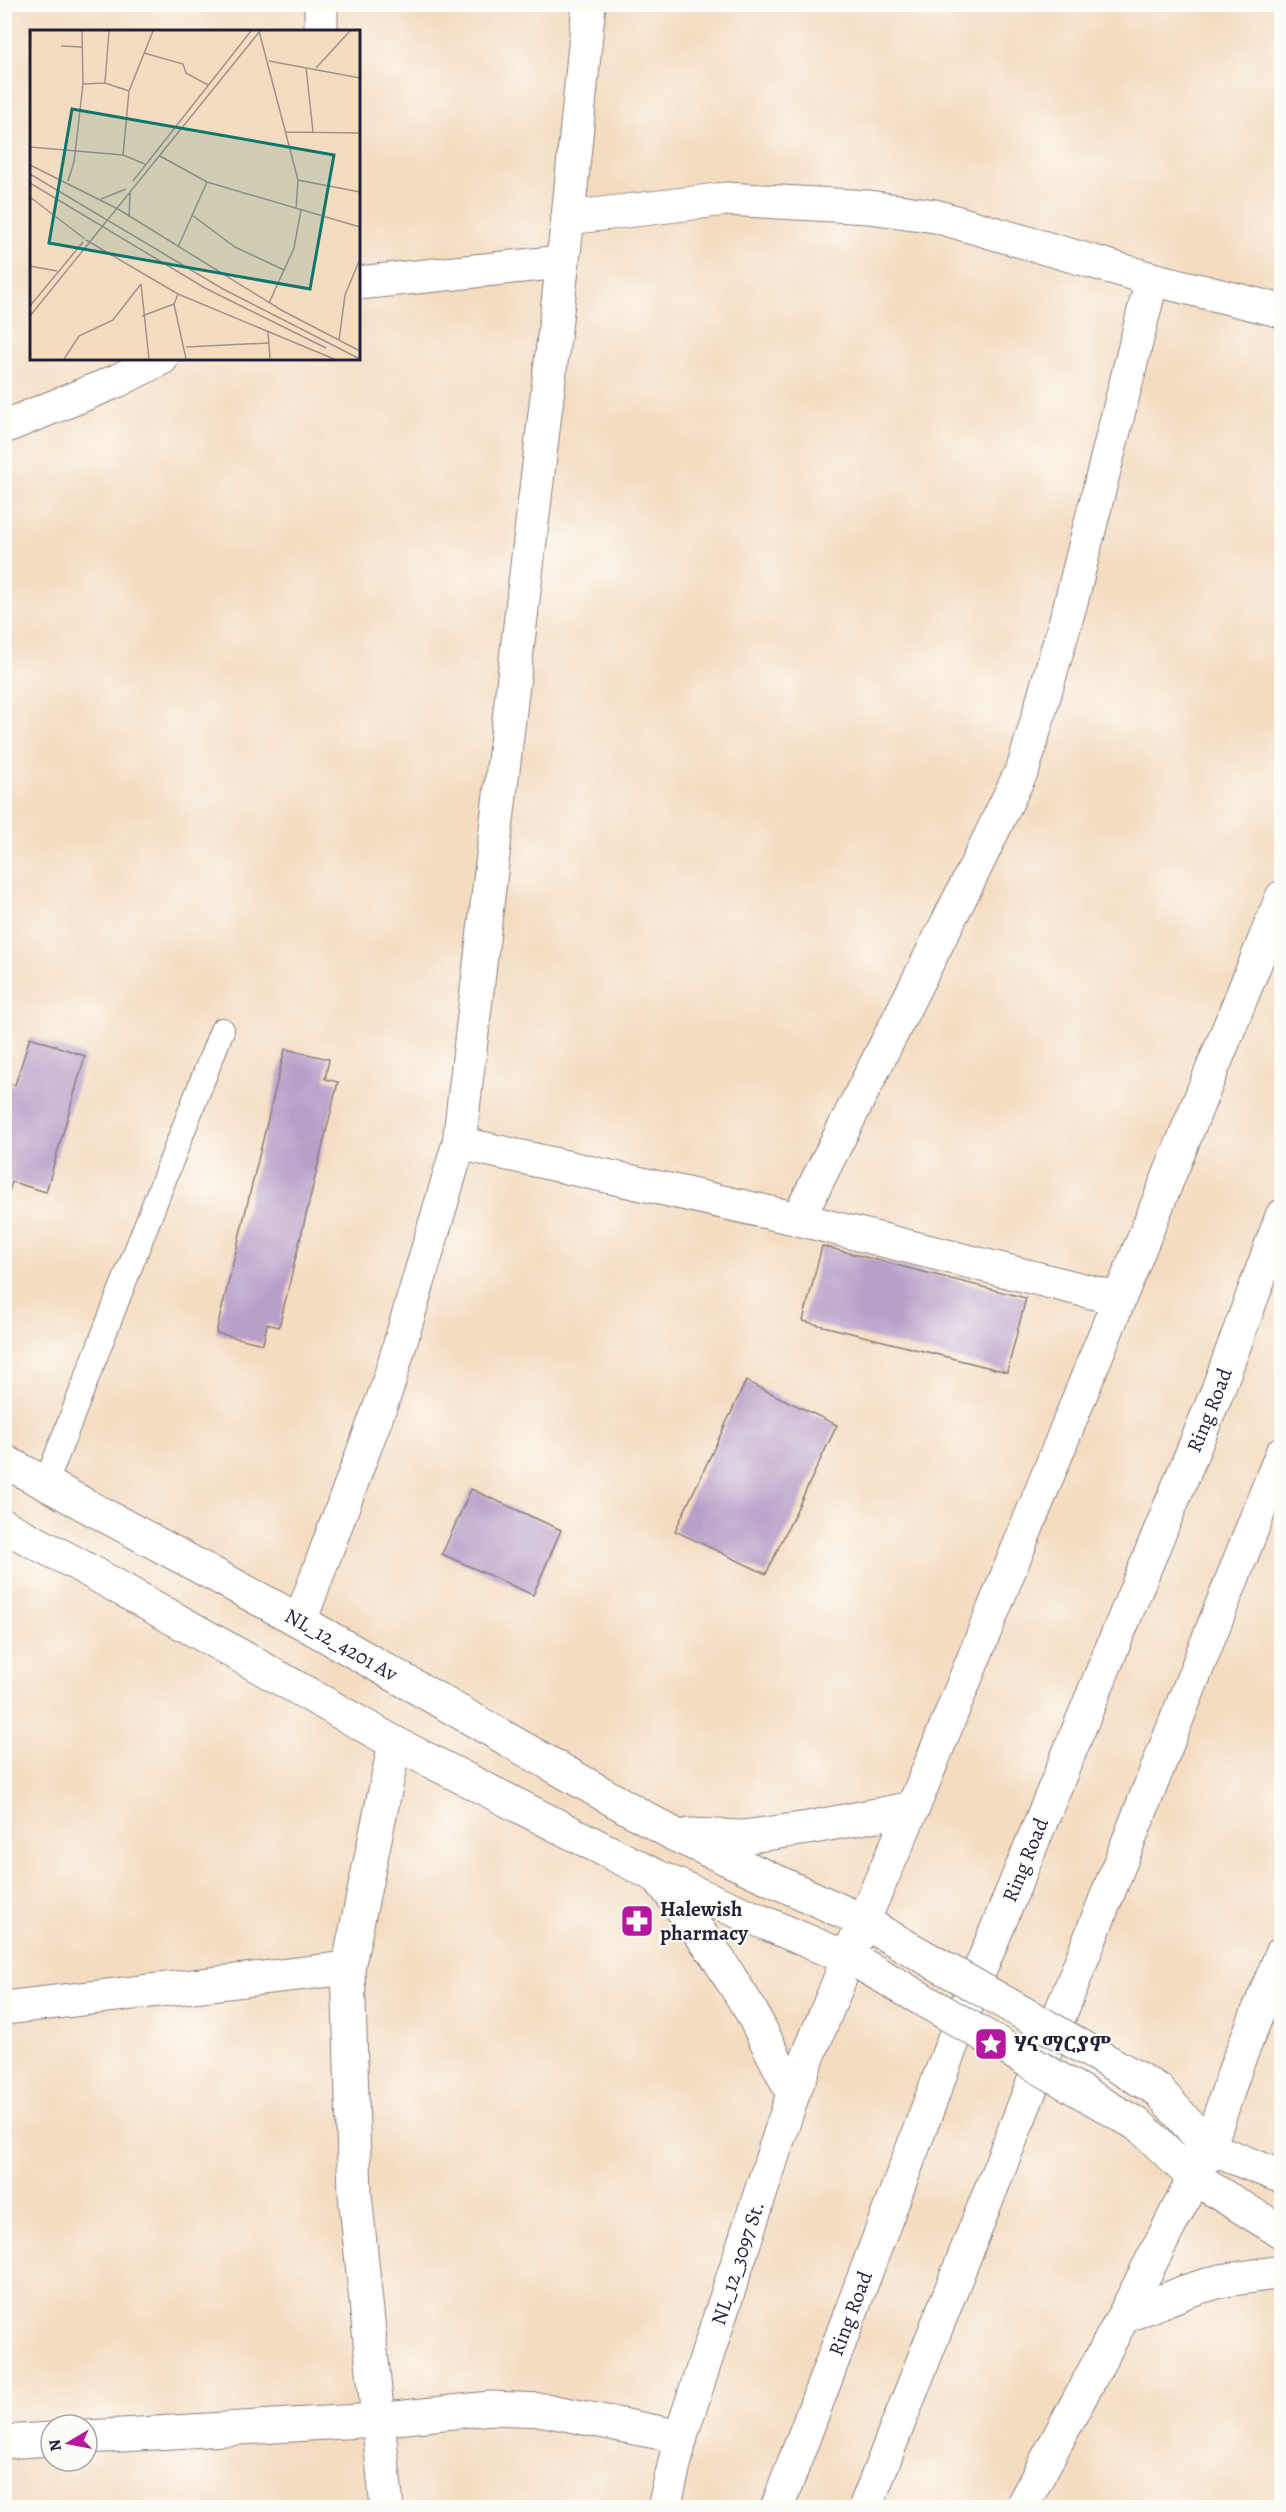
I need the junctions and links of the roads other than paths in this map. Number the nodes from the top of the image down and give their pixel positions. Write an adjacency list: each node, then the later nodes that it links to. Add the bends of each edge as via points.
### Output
1 (321, 4): 3 (main road)
2 (589, 4): 4 (main road)
3 (321, 30)
4 (568, 218): 5 (main road); 6 (main road, via 726,199 869,207 935,216)
5 (562, 262): 7 (main road); 13 (main road)
6 (1152, 279): 8 (main road); 15 (main road, via 1071,603 1024,766)
7 (360, 283)
8 (1281, 311)
9 (158, 360): 10 (main road, via 117,381)
10 (4, 426)
11 (1281, 897): 16 (main road, NL_12_3097 St.)
12 (222, 1029): 19 (lane)
13 (459, 1143): 15 (main road); 21 (main road, via 387,1388)
14 (1281, 1216): 45 (main road, Ring Road, via 1217,1392 978,1975)
15 (798, 1219): 16 (main road)
16 (1119, 1299): 23 (main road, NL_12_3097 St.)
17 (1281, 1453): 46 (main road)
18 (4, 1461): 19 (main road, NL_12_4201 Av)
19 (46, 1483): 21 (main road, NL_12_4201 Av)
20 (4, 1526): 22 (main road)
21 (300, 1621): 24 (main road, NL_12_4201 Av)
22 (395, 1743): 25 (main road); 29 (main road)
23 (913, 1808): 24 (main road, via 743,1837); 26 (main road, NL_12_3097 St.)
24 (675, 1835): 26 (main road, NL_12_4201 Av)
25 (658, 1877): 28 (main road); 31 (main road, via 716,1955 751,2011)
26 (872, 1926): 28 (main road, NL_12_3097 St.); 32 (main road, NL_12_4201 Av, bridge, via 1158,2090)
27 (1281, 1953): 32 (main road)
28 (856, 1962): 31 (main road, NL_12_3097 St.); 34 (main road, bridge, via 1140,2126)
29 (348, 1968): 30 (main road); 38 (main road, via 355,2194)
30 (4, 2008)
31 (793, 2094): 39 (main road, NL_12_3097 St.)
32 (1209, 2148): 33 (main road); 34 (main road)
33 (1281, 2176)
34 (1194, 2178): 35 (main road); 37 (main road)
35 (1281, 2232)
36 (1281, 2272): 37 (main road, via 1220,2281)
37 (1123, 2318): 47 (main road)
38 (377, 2420): 39 (main road, via 490,2408 545,2410); 40 (main road); 43 (main road)
39 (682, 2435): 44 (main road, NL_12_3097 St.)
40 (99, 2436)
41 (39, 2440): 42 (main road)
42 (4, 2442)
43 (387, 2508)
44 (664, 2508)
45 (777, 2508)
46 (865, 2508)
47 (1021, 2508)

